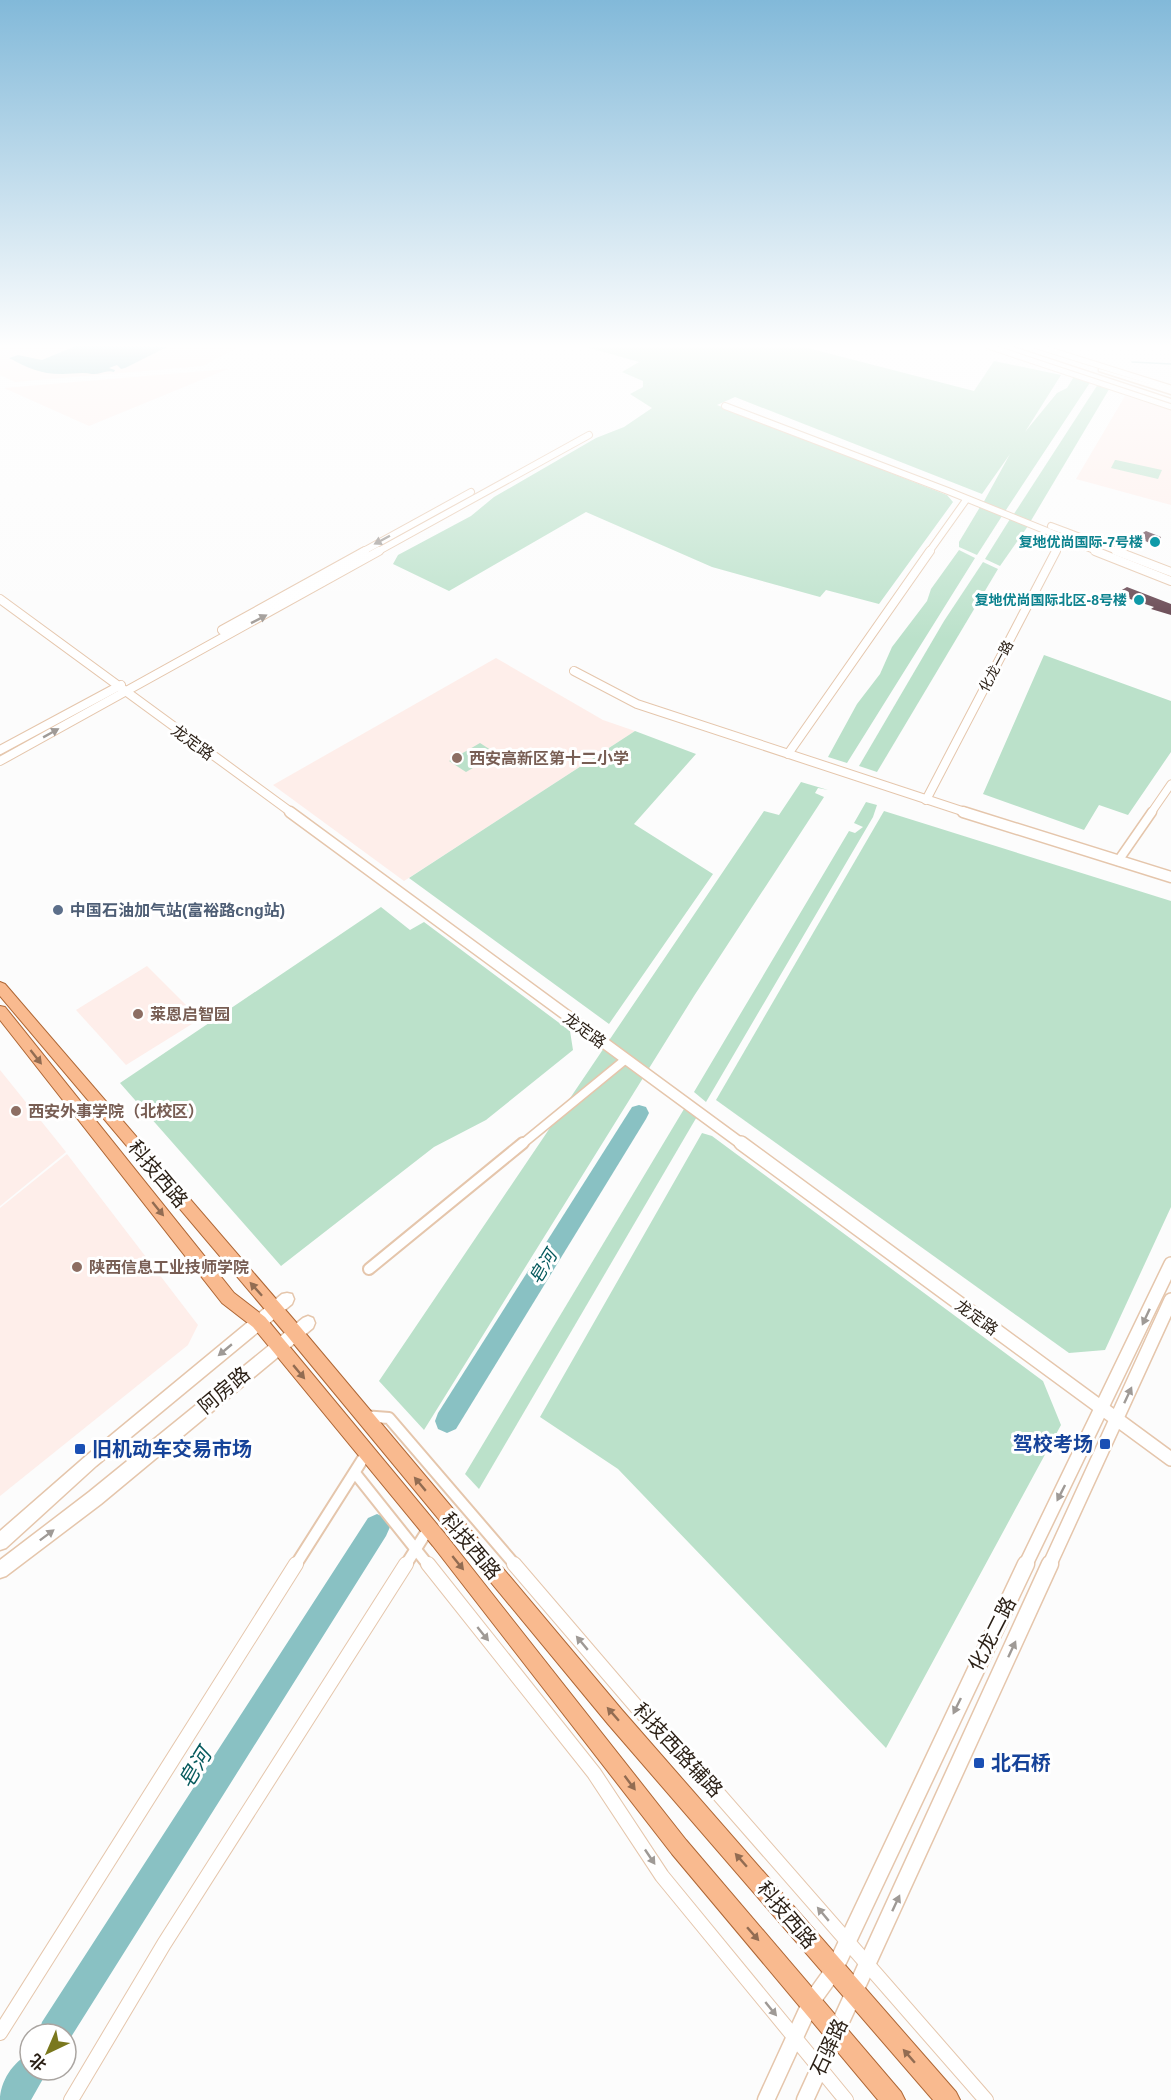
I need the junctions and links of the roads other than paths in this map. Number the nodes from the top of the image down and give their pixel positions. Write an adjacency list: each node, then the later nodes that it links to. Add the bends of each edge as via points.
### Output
1 (567, 444): 10 (street)
2 (825, 444): 4 (street)
3 (838, 444): 5 (street)
4 (966, 500): 5 (street); 12 (street)
5 (1065, 535): 6 (street); 7 (street); 15 (street, 化龙一路)
6 (1171, 572)
7 (1171, 581)
8 (0, 599): 10 (street, 龙定路)
9 (574, 671): 12 (street, via 637,704)
10 (121, 689): 11 (street); 13 (street, one-way to 10); 20 (street, 龙定路)
11 (0, 750)
12 (788, 754): 15 (street)
13 (0, 761)
14 (1171, 784): 16 (street)
15 (926, 800): 16 (street)
16 (1118, 861): 17 (street)
17 (1171, 877)
18 (0, 987): 24 (main road, 科技西路, one-way to 18)
19 (0, 1011): 25 (main road, 科技西路, one-way to 25, via 228,1298)
20 (626, 1059): 22 (street); 28 (street, 龙定路)
21 (1171, 1264): 28 (street, 化龙二路, one-way to 28)
22 (369, 1269)
23 (1171, 1300): 30 (street, 化龙二路, one-way to 23)
24 (281, 1304): 25 (main road, 阿房路); 26 (main road, 科技西路)
25 (259, 1322): 27 (main road, 科技西路); 35 (main road, 阿房路, one-way to 35, via 55,1491)
26 (301, 1328): 27 (main road, 阿房路); 29 (main road, 科技西路)
27 (278, 1346): 31 (main road, 科技西路, one-way to 31); 37 (main road, 阿房路, one-way to 27, via 95,1498)
28 (1102, 1409): 30 (street, 龙定路); 38 (street, 化龙二路, one-way to 38, via 958,1701)
29 (363, 1416): 38 (street, 科技西路辅路, one-way to 29, via 688,1760 640,1711 389,1418); 40 (main road, 科技西路, one-way to 29)
30 (1117, 1419): 32 (street, 龙定路); 39 (street, 化龙二路, one-way to 30)
31 (366, 1454): 33 (street); 34 (main road, 科技西路)
32 (1171, 1459)
33 (355, 1473): 36 (street); 44 (street)
34 (429, 1527): 36 (street); 42 (main road, 科技西路, one-way to 42, via 679,1847)
35 (0, 1542)
36 (415, 1549): 45 (street, one-way to 45, via 594,1773 662,1876); 47 (street, via 164,1944)
37 (0, 1570)
38 (846, 1942): 39 (street, 科技西路辅路); 40 (street, 化龙二路)
39 (868, 1966): 41 (street, 化龙二路); 53 (street, 科技西路辅路)
40 (834, 1970): 41 (main road, 科技西路); 42 (street, 化龙二路)
41 (855, 1994): 43 (street, 石驿路); 52 (main road, 科技西路, one-way to 41)
42 (811, 2002): 43 (main road, 科技西路); 45 (street, 石驿路)
43 (836, 2031): 46 (street, 石驿路); 51 (main road, 科技西路)
44 (0, 2033)
45 (795, 2038): 46 (street); 48 (street, 石驿路)
46 (819, 2068): 49 (street, 石驿路); 50 (street)
47 (71, 2100)
48 (766, 2100)
49 (805, 2100)
50 (846, 2100)
51 (893, 2100)
52 (948, 2100)
53 (986, 2100)

